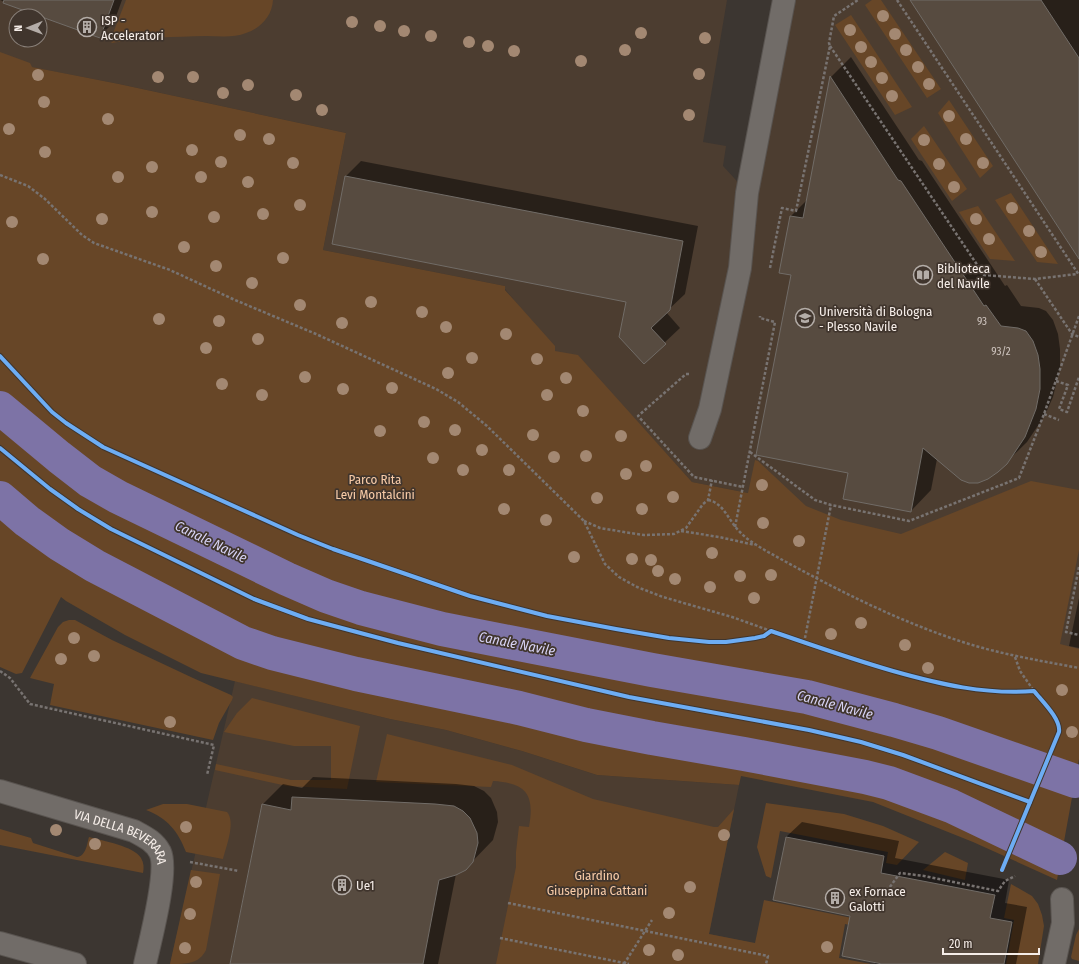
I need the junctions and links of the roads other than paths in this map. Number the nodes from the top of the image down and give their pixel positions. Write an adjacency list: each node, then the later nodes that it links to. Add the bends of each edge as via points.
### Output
1 (784, 0): 2 (street, via 747,193 740,268 710,409)
2 (700, 438)
3 (0, 791): 7 (street, VIA DELLA BEVERARA, via 134,831 154,844 161,854 163,879)
4 (1062, 899): 8 (street, via 1063,923)
5 (0, 943): 6 (street)
6 (75, 964)
7 (145, 964)
8 (1054, 964)

